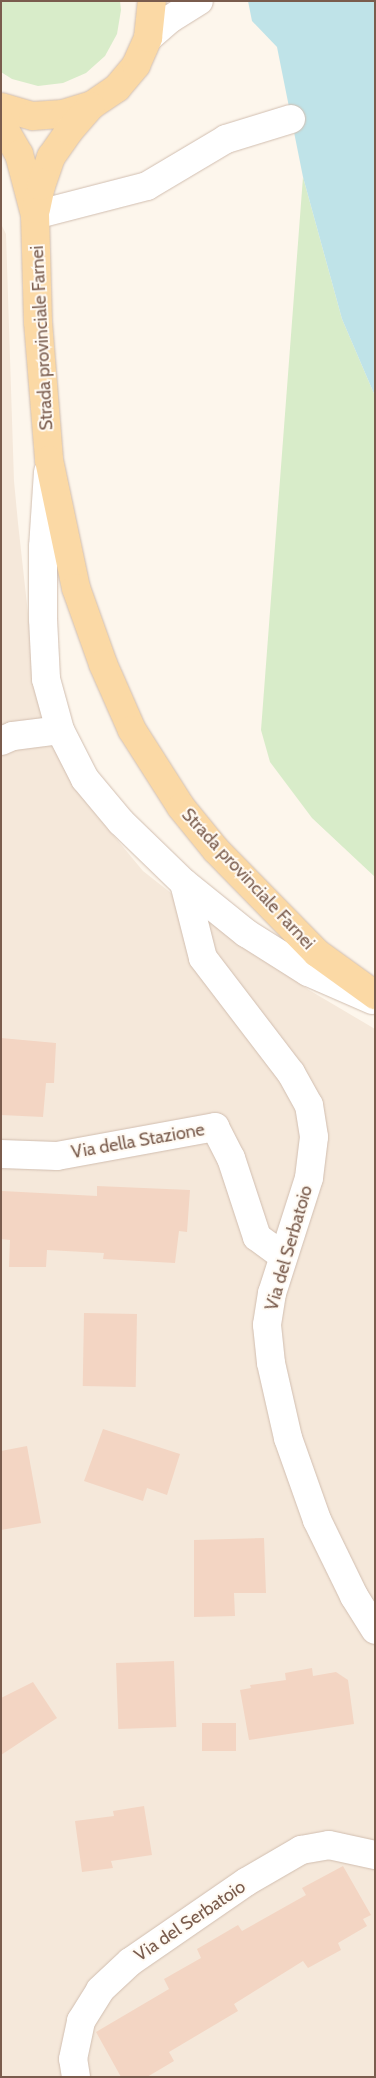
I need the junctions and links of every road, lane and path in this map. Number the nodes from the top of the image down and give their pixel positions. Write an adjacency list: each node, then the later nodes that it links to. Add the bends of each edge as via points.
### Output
1 (152, 1): 3 (main road)
2 (199, 1): 3 (street)
3 (148, 38): 4 (main road, via 127,77)
4 (92, 105): 5 (main road, via 63,114 33,116); 8 (main road, Strada provinciale Farnei, via 51,157)
5 (1, 107)
6 (291, 119): 8 (street, via 226,139 147,186)
7 (1, 123): 8 (main road, Strada provinciale Farnei, via 19,154)
8 (35, 215): 9 (main road, Strada provinciale Farnei, via 38,322)
9 (49, 460): 10 (street, Strada provinciale Farnei, via 43,547 43,619 46,679); 13 (main road, Strada provinciale Farnei, via 76,588 103,664 132,730 181,807 216,850 317,953)
10 (60, 730): 11 (street, via 13,736); 12 (street, Strada provinciale Farnei, via 85,779 121,822)
11 (1, 741)
12 (184, 883): 14 (street, Strada provinciale Farnei, via 246,932 308,972); 16 (street, Via del Serbatoio, via 203,958 291,1072 309,1105 314,1137 309,1178)
13 (375, 996)
14 (375, 1002)
15 (1, 1154): 16 (street, Via della Stazione, via 57,1156 215,1127 232,1158 257,1237)
16 (283, 1256): 17 (street, Via del Serbatoio, via 267,1325 271,1363 288,1438 318,1520 354,1596)
17 (375, 1630)
18 (375, 1855): 19 (street, Via del Serbatoio, via 329,1845 300,1850 246,1882 130,1962 100,1990 81,2021 73,2059)
19 (76, 2077)

